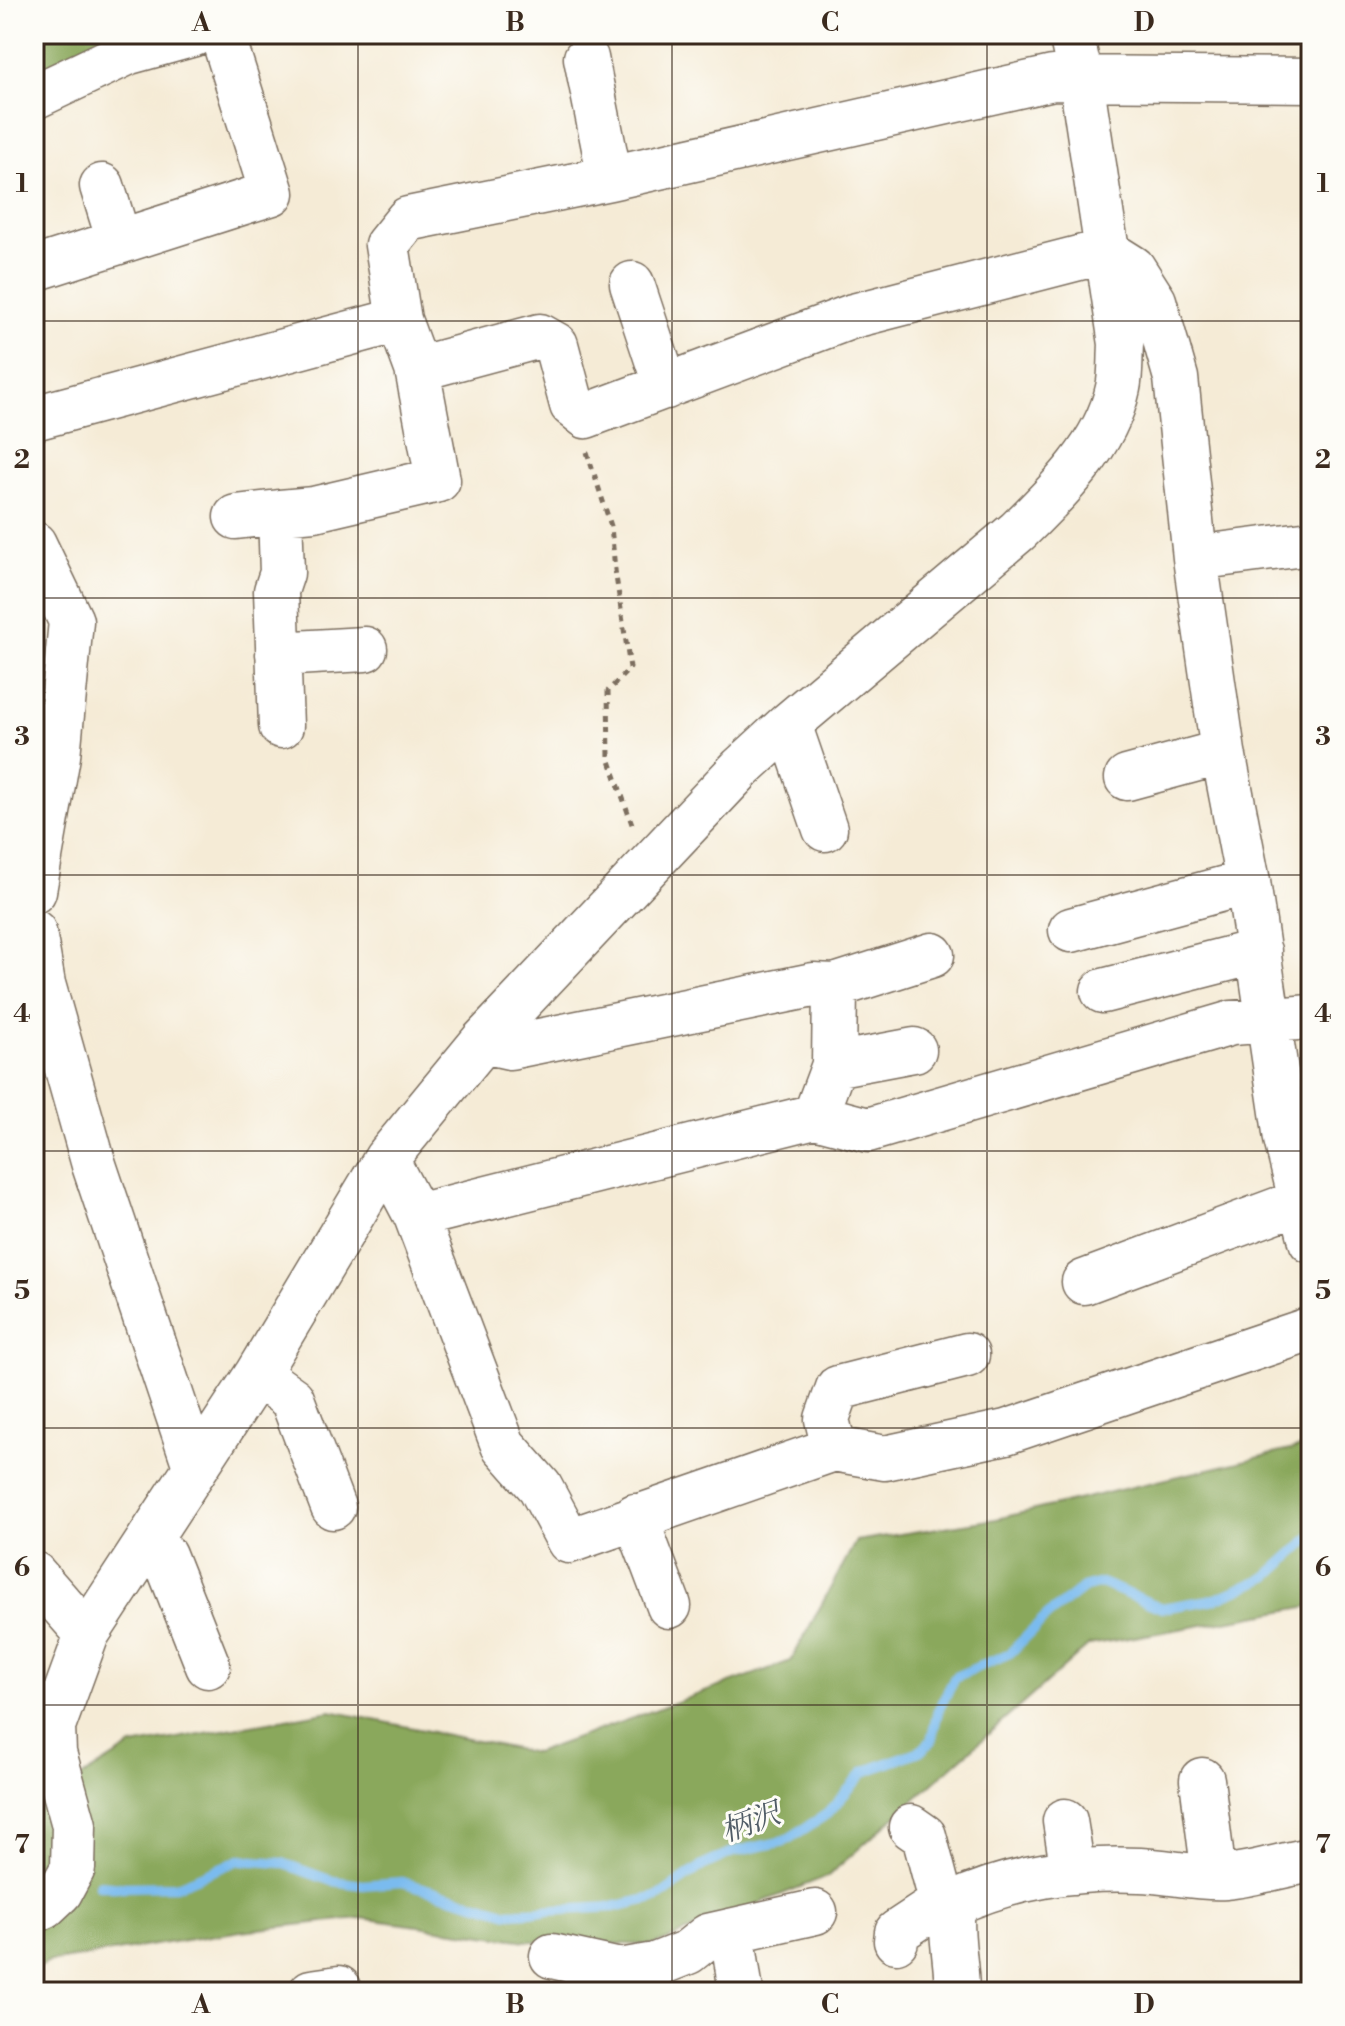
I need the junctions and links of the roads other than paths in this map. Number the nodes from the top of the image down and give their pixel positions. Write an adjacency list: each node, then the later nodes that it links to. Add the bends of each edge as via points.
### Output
1 (194, 34): 7 (street, via 129,52)
2 (222, 34): 10 (street, via 272,193)
3 (1071, 34): 5 (street)
4 (586, 58): 8 (street)
5 (1081, 79): 6 (street); 8 (street, via 1053,78); 11 (street)
6 (1311, 80)
7 (34, 97)
8 (610, 178): 14 (street, via 408,219 387,245)
9 (102, 186): 10 (street)
10 (119, 241): 12 (street)
11 (1106, 251): 16 (street, via 853,316); 22 (street, via 1133,268 1154,301 1166,339 1176,378); 25 (street, via 1121,344 1118,388 1105,424 1082,461 1018,531)
12 (34, 269)
13 (632, 284): 16 (street)
14 (399, 320): 15 (street); 17 (street)
15 (417, 369): 16 (street, via 540,336 556,345 572,405 586,416); 18 (street, via 438,480)
16 (666, 387)
17 (34, 418)
18 (280, 512): 19 (street); 24 (street)
19 (236, 517)
20 (1311, 543): 22 (street)
21 (34, 544): 31 (street, via 71,621 58,756)
22 (1195, 558): 27 (street)
23 (365, 649): 24 (street)
24 (278, 654): 26 (street)
25 (789, 724): 29 (street); 39 (street, via 732,777)
26 (281, 726)
27 (1223, 752): 28 (street); 30 (street)
28 (1127, 778)
29 (825, 829)
30 (1248, 882): 32 (street); 34 (street)
31 (34, 891)
32 (1071, 930)
33 (34, 932): 51 (street, via 43,984 94,1165)
34 (1259, 951): 37 (street); 38 (street)
35 (932, 955): 36 (street)
36 (835, 986): 39 (street, via 813,985 510,1047); 41 (street)
37 (1103, 991)
38 (1290, 1020): 42 (street, via 1232,1023 868,1130); 45 (street, via 1286,1139)
39 (483, 1041): 43 (street)
40 (914, 1050): 41 (street)
41 (834, 1065): 42 (street)
42 (815, 1116): 44 (street)
43 (386, 1159): 44 (street); 49 (street)
44 (416, 1216): 53 (street, via 503,1445 540,1487 569,1541)
45 (1306, 1221): 46 (street)
46 (1084, 1282)
47 (1311, 1329): 50 (street, via 1183,1392 1010,1446 885,1458)
48 (967, 1355): 50 (street, via 838,1388 827,1419)
49 (257, 1374): 51 (street); 52 (street, via 292,1399)
50 (834, 1449): 53 (street)
51 (195, 1466): 54 (street)
52 (333, 1507)
53 (635, 1516): 56 (street)
54 (146, 1545): 57 (street); 58 (street, via 164,1555)
55 (34, 1574): 57 (street)
56 (669, 1606)
57 (87, 1634): 66 (street, via 53,1727 54,1753 74,1825 73,1868 60,1892)
58 (208, 1666)
59 (1202, 1780): 64 (street)
60 (1065, 1821): 63 (street)
61 (911, 1827): 65 (street, via 924,1836 939,1893)
62 (1311, 1860): 64 (street)
63 (1073, 1872): 64 (street); 65 (street, via 1040,1875)
64 (1211, 1876)
65 (950, 1901): 69 (street, via 897,1932); 72 (street)
66 (34, 1911)
67 (815, 1912): 68 (street)
68 (732, 1931): 70 (street, via 708,1936 688,1952 655,1965 620,1971); 71 (street)
69 (896, 1941)
70 (552, 1956)
71 (741, 1992)
72 (957, 1992)

